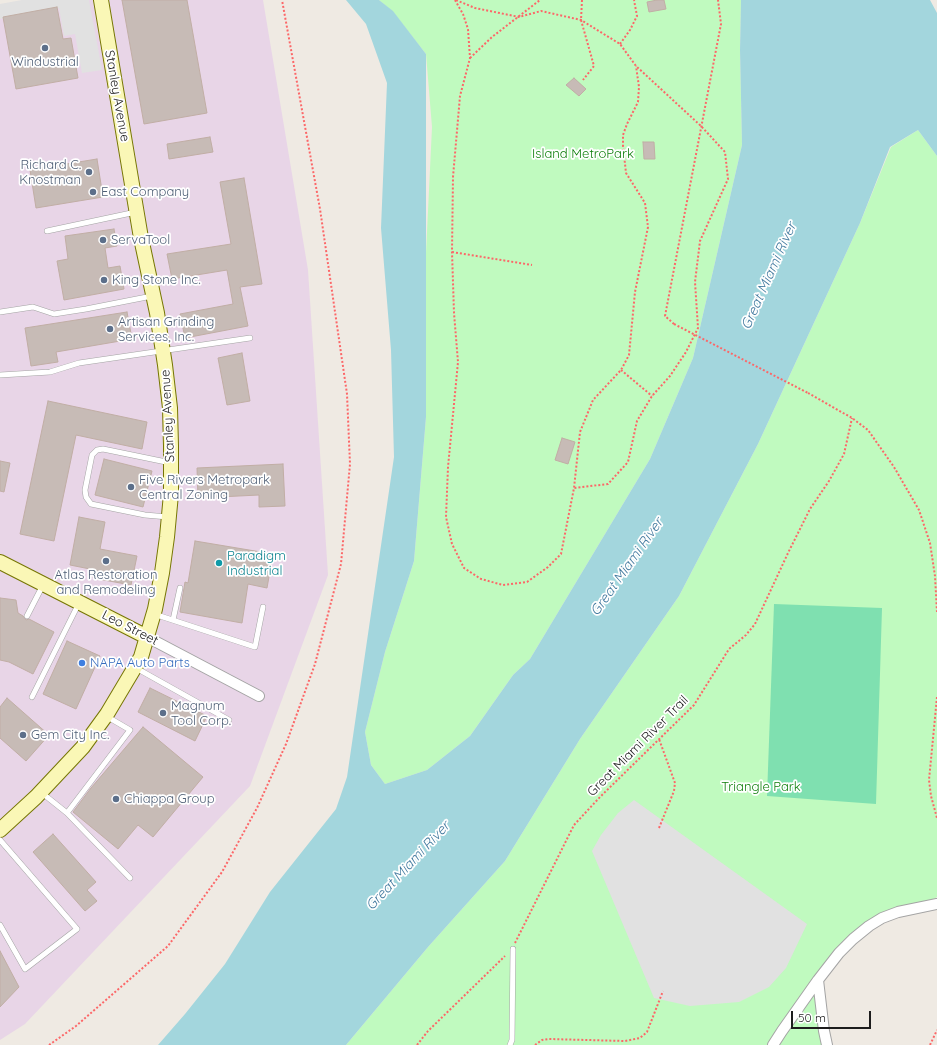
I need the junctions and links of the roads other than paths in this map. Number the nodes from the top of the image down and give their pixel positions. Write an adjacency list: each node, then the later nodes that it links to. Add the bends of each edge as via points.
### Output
1 (101, 0): 2 (street, Stanley Avenue)
2 (137, 211): 3 (lane); 4 (street, Stanley Avenue)
3 (46, 231)
4 (153, 296): 5 (lane, via 54,314 33,307); 7 (street, Stanley Avenue)
5 (0, 312)
6 (250, 338): 7 (lane)
7 (163, 351): 8 (lane, via 79,363 50,372); 9 (street, Stanley Avenue, via 170,408)
8 (0, 375)
9 (171, 463): 10 (street, Stanley Avenue); 10 (lane, via 103,449 97,450 92,455 85,490 91,504)
10 (169, 517): 16 (street, Stanley Avenue, via 162,573)
11 (0, 562): 12 (street, Leo Street)
12 (44, 584): 14 (street, Leo Street); 17 (lane)
13 (180, 588): 18 (lane)
14 (80, 602): 19 (street, Leo Street); 22 (lane)
15 (263, 608): 18 (lane, via 255,647)
16 (153, 614): 18 (lane); 19 (street, Stanley Avenue)
17 (27, 616)
18 (173, 620)
19 (147, 637): 20 (street, Stanley Avenue); 21 (street, Leo Street)
20 (135, 668): 23 (street, Stanley Avenue); 24 (lane)
21 (259, 696)
22 (32, 697)
23 (106, 716): 25 (street, Stanley Avenue, via 80,750); 26 (lane, via 130,730)
24 (229, 720)
25 (41, 792): 26 (lane); 27 (street, Stanley Avenue)
26 (66, 813): 29 (lane)
27 (0, 830)
28 (0, 840): 31 (lane, via 77,929 25,969)
29 (130, 878)
30 (937, 904): 33 (street, via 898,912 869,926 839,953)
31 (0, 925)
32 (513, 949): 34 (lane)
33 (818, 980): 35 (street); 36 (street)
34 (510, 1045)
35 (773, 1045)
36 (827, 1045)

